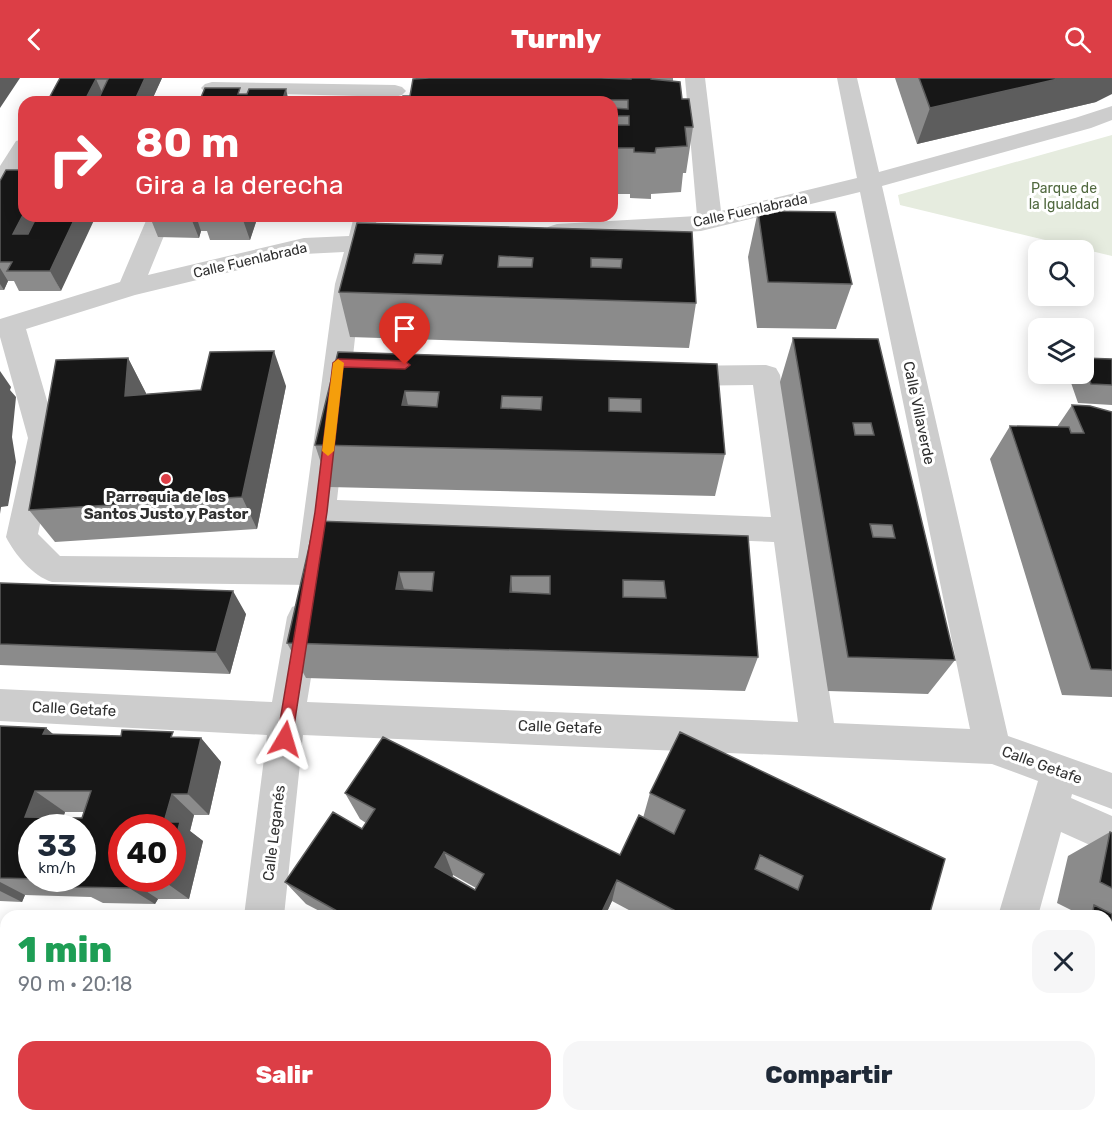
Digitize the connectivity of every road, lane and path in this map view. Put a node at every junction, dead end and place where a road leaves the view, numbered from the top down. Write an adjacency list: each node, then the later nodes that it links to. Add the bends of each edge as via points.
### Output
1 (695, 78): 9 (street)
2 (847, 78): 8 (street, Calle Villaverde)
3 (212, 89): 4 (street)
4 (395, 90)
5 (1112, 112): 8 (street, Calle Fuenlabrada)
6 (18, 159): 7 (street)
7 (11, 174)
8 (868, 182): 9 (street, Calle Fuenlabrada); 23 (street, Calle Villaverde, via 900,377)
9 (710, 221): 12 (street, Calle Fuenlabrada)
10 (158, 222): 14 (street)
11 (363, 229): 13 (street, Calle Fuenlabrada); 14 (street, Calle Fuenlabrada); 17 (street, Calle Leganés, via 348,284 349,363)
12 (537, 233)
13 (420, 241)
14 (130, 288): 15 (street, Calle Fuenlabrada)
15 (5, 326): 19 (street, via 43,438 22,537 52,569)
16 (652, 375): 18 (street, via 777,376)
17 (321, 512): 18 (street); 19 (street, Calle Leganés)
18 (787, 530): 22 (street)
19 (312, 572): 21 (street, Calle Leganés)
20 (0, 705): 21 (street, Calle Getafe)
21 (287, 718): 22 (street, Calle Getafe); 27 (street, Calle Leganés)
22 (818, 738): 23 (street, Calle Getafe)
23 (992, 747): 24 (street, Calle Getafe)
24 (1054, 789): 25 (street, Calle Getafe); 26 (street, Calle Getafe); 28 (street)
25 (1112, 791)
26 (1112, 836)
27 (265, 910)
28 (1020, 910)

